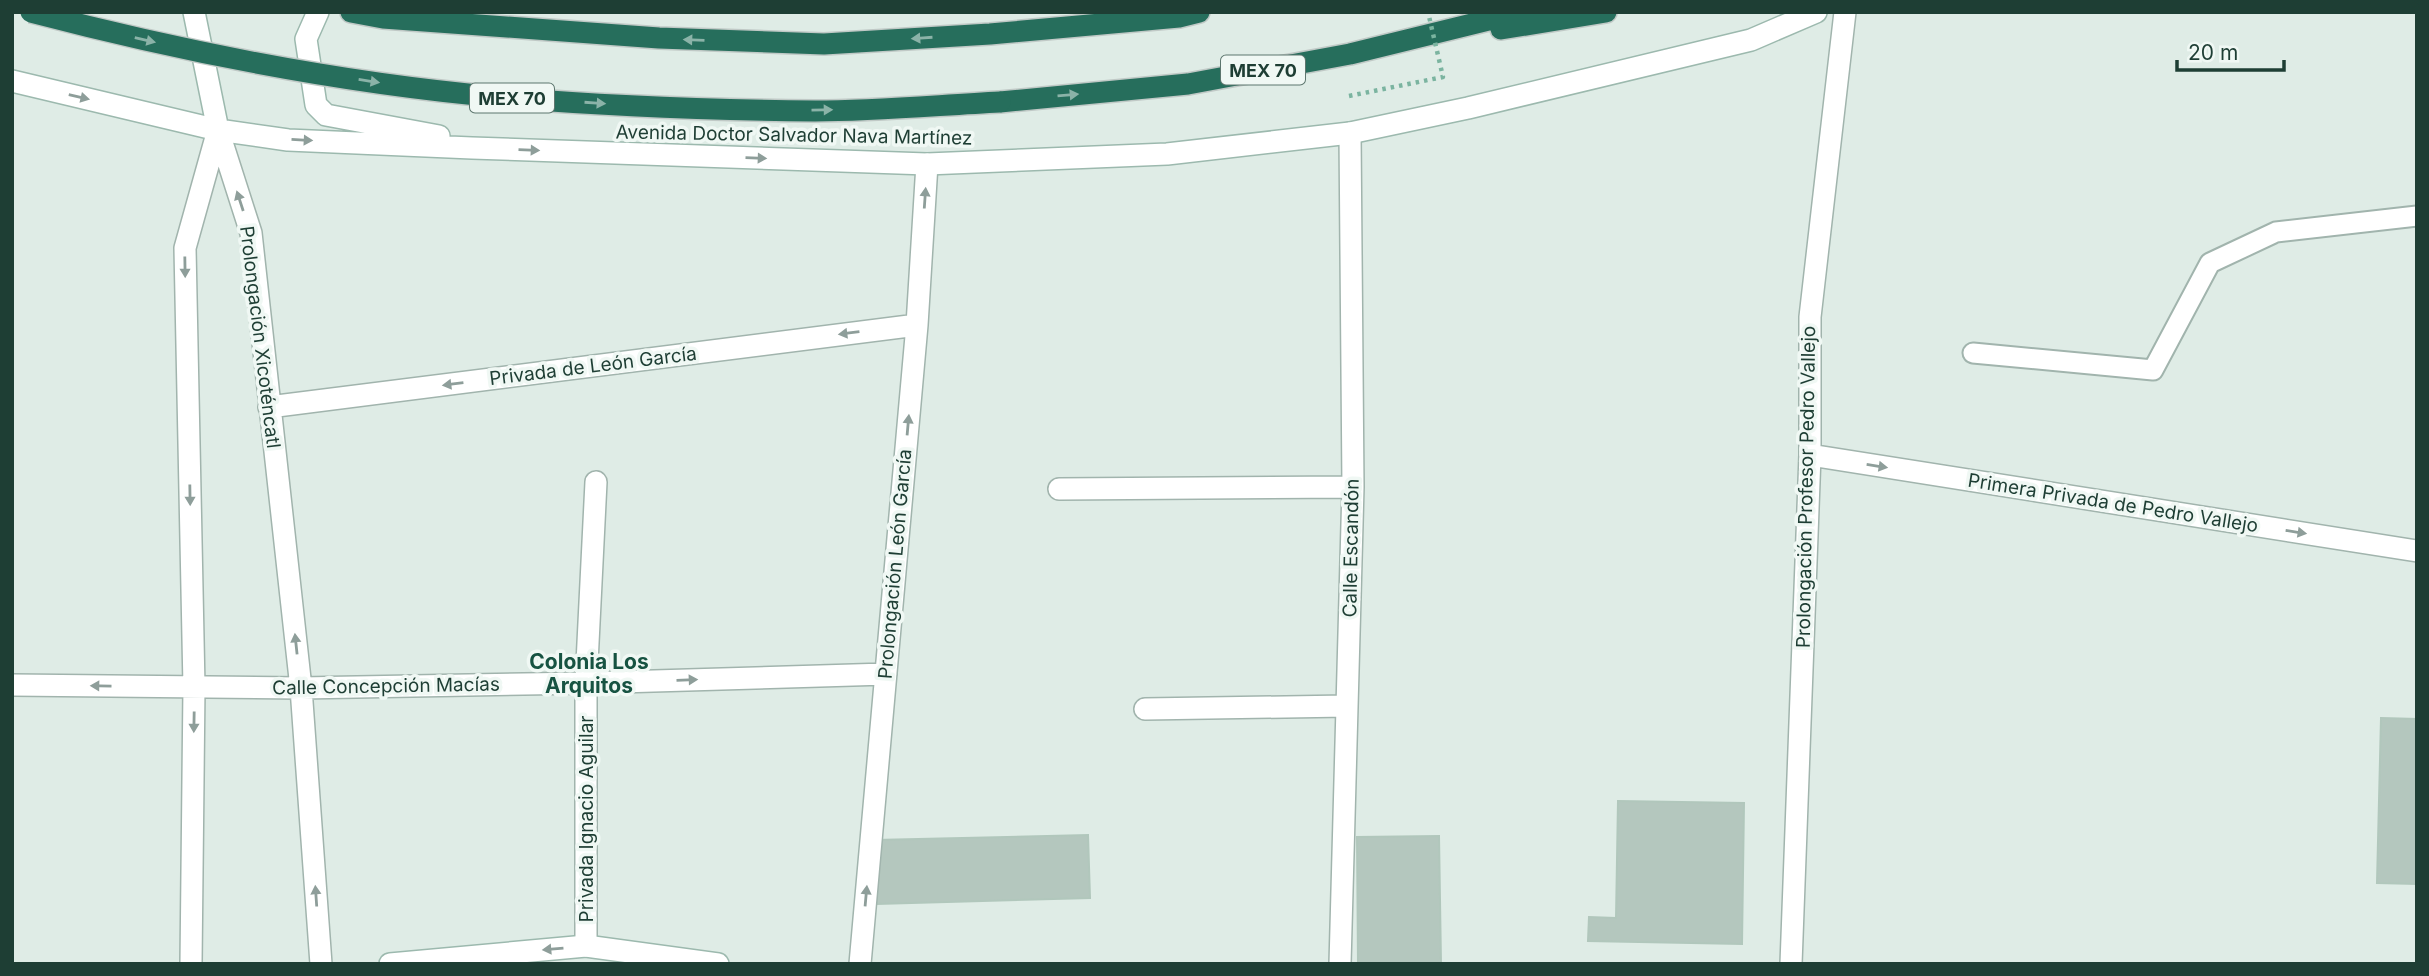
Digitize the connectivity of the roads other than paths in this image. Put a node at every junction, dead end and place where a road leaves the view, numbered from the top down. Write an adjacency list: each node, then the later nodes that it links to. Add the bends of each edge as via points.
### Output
1 (31, 12): 10 (highway, Avenida Doctor Salvador Nava Martínez / MEX 70, one-way to 10, bridge, via 224,57 373,82 499,97 639,106 818,111 1000,102 1188,84)
2 (194, 12): 12 (street, Prolongación Xicoténcatl)
3 (318, 12): 14 (street, via 306,39 316,105 326,115 438,135)
4 (351, 12): 5 (highway, one-way to 4, via 990,34 810,44 659,38)
5 (1199, 12)
6 (1521, 12): 10 (highway, Avenida Doctor Salvador Nava Martínez / MEX 70)
7 (1606, 12): 10 (highway)
8 (1816, 12): 13 (street, Avenida Doctor Salvador Nava Martínez, via 1751,40)
9 (1845, 12): 20 (street, Prolongación Profesor Pedro Vallejo, via 1810,317)
10 (1350, 54)
11 (12, 81): 12 (street, Avenida Doctor Salvador Nava Martínez, one-way to 12)
12 (218, 130): 14 (street, Avenida Doctor Salvador Nava Martínez, one-way to 14, via 288,140); 19 (street, Prolongación Xicoténcatl, one-way to 12, via 251,233); 28 (street, one-way to 28, via 185,248)
13 (1350, 133): 15 (street, Avenida Doctor Salvador Nava Martínez, via 1167,154); 22 (street, Calle Escandón)
14 (472, 148): 15 (street, Avenida Doctor Salvador Nava Martínez, one-way to 15)
15 (927, 164): 17 (street, Prolongación León García, one-way to 15)
16 (2417, 216): 18 (lane, via 2276,232 2210,263 2153,370)
17 (917, 325): 19 (street, Privada de León García, one-way to 19); 25 (street, Prolongación León García, one-way to 17)
18 (1972, 353)
19 (269, 407): 29 (street, Prolongación Xicoténcatl, one-way to 19)
20 (1810, 456): 24 (street, Primera Privada de Pedro Vallejo, one-way to 24); 39 (street, Prolongación Profesor Pedro Vallejo)
21 (596, 481): 26 (street, Privada Ignacio Aguilar)
22 (1353, 487): 23 (street); 30 (street, Calle Escandón)
23 (1059, 489)
24 (2417, 551)
25 (886, 674): 26 (street, Calle Concepción Macías, one-way to 25); 37 (street, Prolongación León García, one-way to 25)
26 (586, 683): 29 (street, Calle Concepción Macías); 32 (street, Privada Ignacio Aguilar)
27 (12, 685): 28 (street, Calle Concepción Macías, one-way to 27)
28 (194, 687): 29 (street, Calle Concepción Macías); 33 (street, one-way to 33)
29 (301, 688): 34 (street, Prolongación Xicoténcatl, one-way to 29)
30 (1348, 706): 31 (street); 38 (street, Calle Escandón)
31 (1145, 709)
32 (586, 946): 35 (street, one-way to 35); 36 (street)
33 (191, 964)
34 (321, 964)
35 (390, 964)
36 (718, 964)
37 (860, 964)
38 (1340, 964)
39 (1791, 964)

